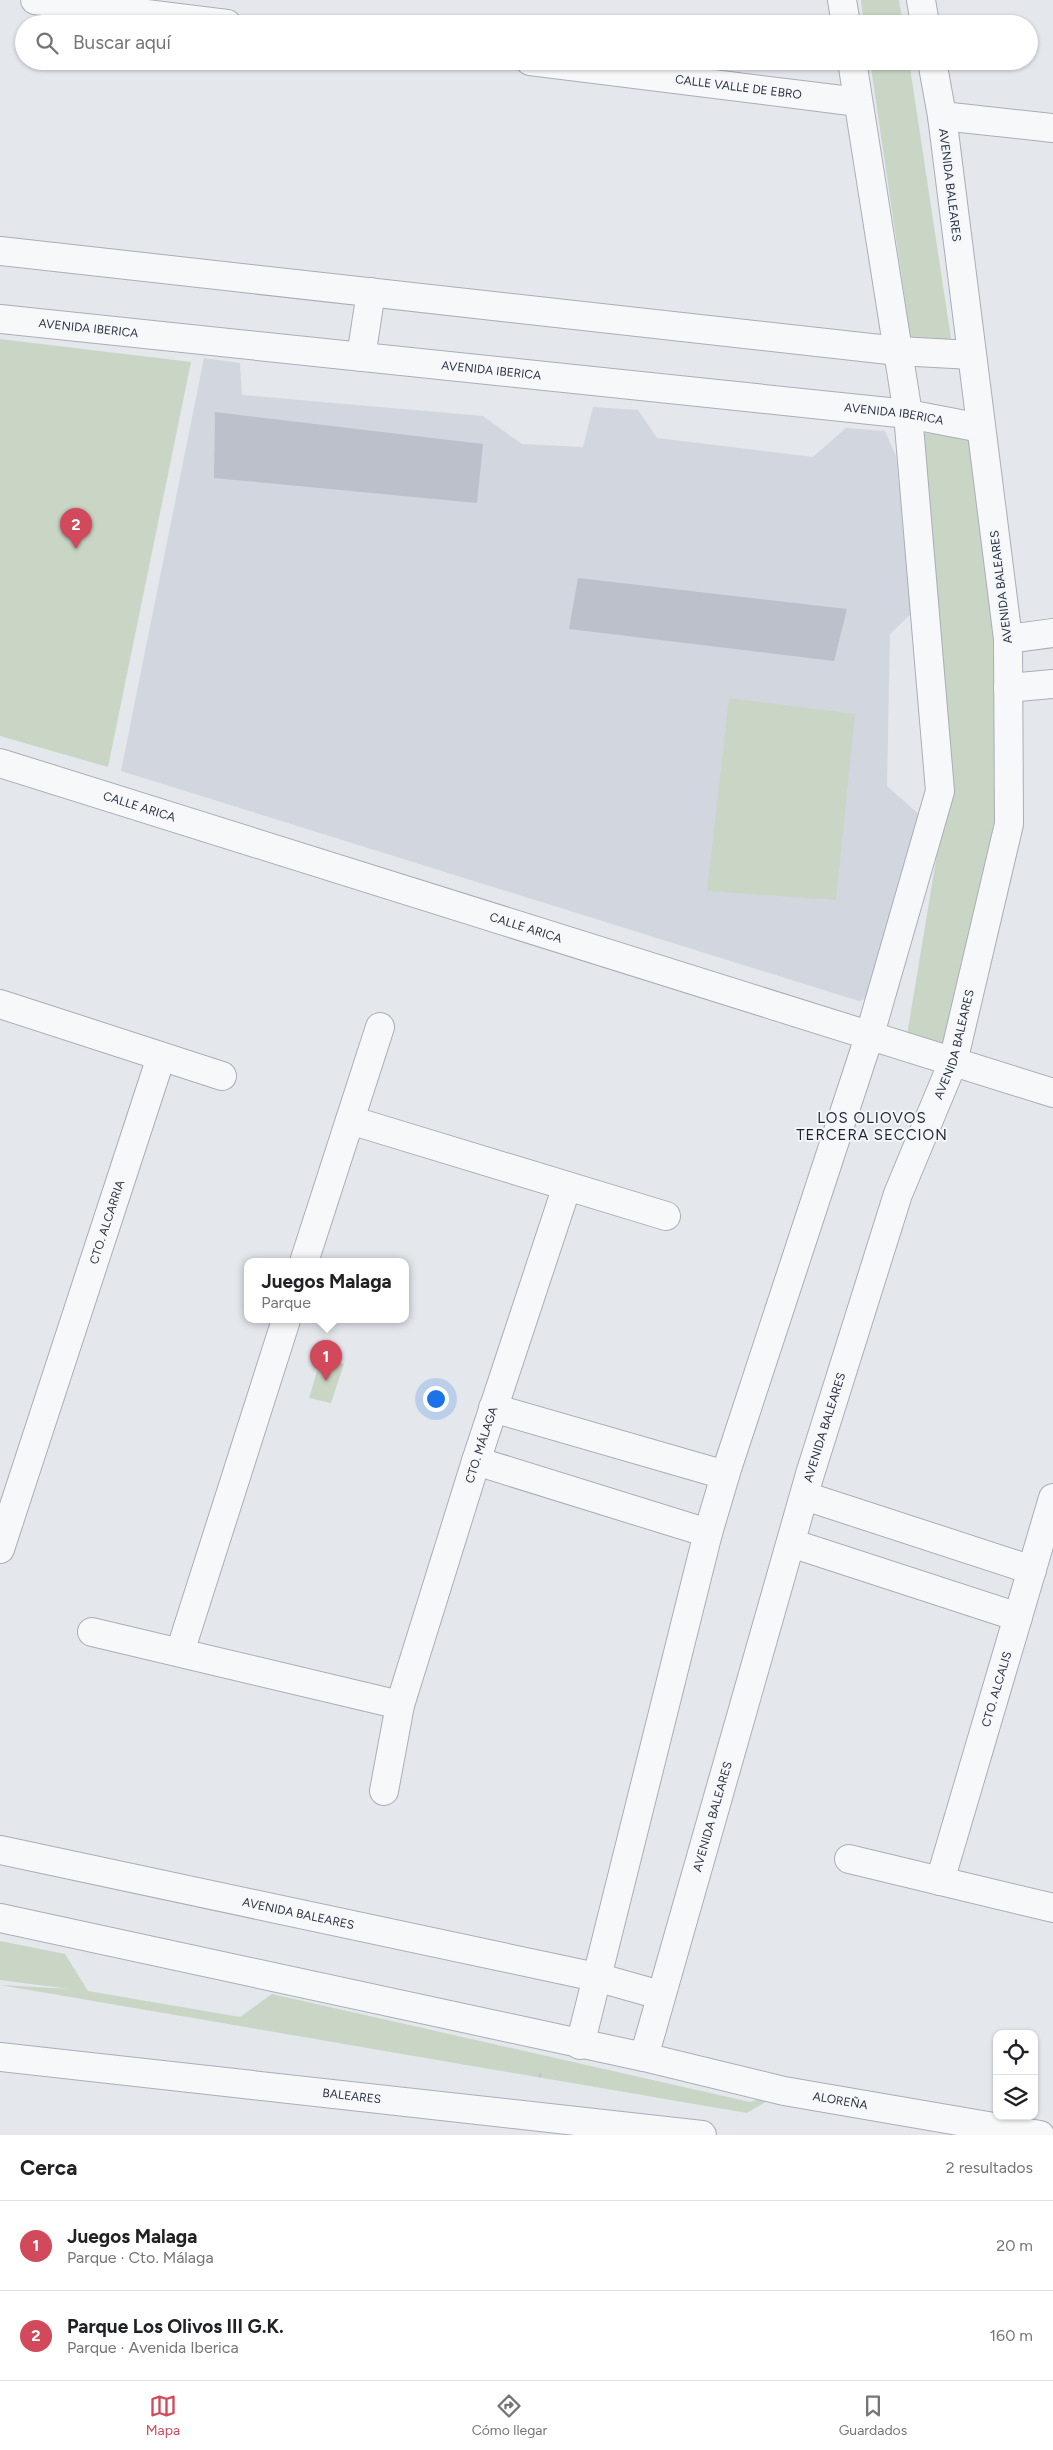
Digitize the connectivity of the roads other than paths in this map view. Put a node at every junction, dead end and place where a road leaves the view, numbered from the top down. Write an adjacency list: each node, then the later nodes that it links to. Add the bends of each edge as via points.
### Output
1 (35, 0): 4 (street)
2 (842, 0): 5 (street)
3 (921, 0): 6 (street)
4 (155, 15)
5 (844, 15)
6 (924, 15)
7 (602, 70): 10 (street, CALLE VALLE DE EBRO)
8 (853, 70): 10 (street)
9 (934, 70): 11 (street, AVENIDA BALEARES)
10 (858, 102): 16 (street)
11 (942, 116): 12 (street); 17 (street, AVENIDA BALEARES)
12 (1053, 128)
13 (0, 251): 14 (street)
14 (371, 292): 16 (street); 18 (street)
15 (0, 319): 18 (street, AVENIDA IBERICA)
16 (898, 351): 17 (street); 19 (street)
17 (972, 355): 20 (street, AVENIDA BALEARES)
18 (361, 357): 19 (street, AVENIDA IBERICA)
19 (908, 414): 20 (street, AVENIDA IBERICA); 28 (street, via 940,791)
20 (981, 428): 22 (street, AVENIDA BALEARES)
21 (1053, 633): 22 (street)
22 (1008, 639): 24 (street, AVENIDA BALEARES)
23 (1053, 684): 24 (street)
24 (1008, 688): 30 (street, AVENIDA BALEARES, via 1009,824)
25 (0, 763): 28 (street, CALLE ARICA)
26 (0, 1004): 29 (street)
27 (380, 1027): 33 (street)
28 (870, 1034): 30 (street, CALLE ARICA); 40 (street)
29 (161, 1056): 31 (street); 45 (street, CTO. ALCARRIA)
30 (953, 1062): 32 (street, CALLE ARICA); 41 (street, AVENIDA BALEARES, via 898,1194 810,1474)
31 (222, 1076)
32 (1053, 1093)
33 (350, 1120): 34 (street); 36 (street)
34 (567, 1186): 35 (street); 38 (street, CTO. MÁLAGA)
35 (666, 1216)
36 (305, 1258)
37 (285, 1323): 49 (street)
38 (494, 1408): 39 (street, CTO. MÁLAGA); 40 (street)
39 (476, 1461): 43 (street); 50 (street, CTO. MÁLAGA)
40 (725, 1475): 43 (street)
41 (806, 1496): 44 (street, AVENIDA BALEARES); 46 (street)
42 (1053, 1498): 46 (street, CTO. ALCALIS)
43 (708, 1533): 57 (street)
44 (791, 1543): 47 (street); 58 (street, AVENIDA BALEARES)
45 (0, 1549)
46 (1032, 1570): 47 (street, CTO. ALCALIS)
47 (1018, 1617): 54 (street, CTO. ALCALIS)
48 (92, 1632): 49 (street)
49 (180, 1652): 50 (street)
50 (400, 1705): 51 (street, CTO. MÁLAGA)
51 (384, 1791)
52 (0, 1850): 57 (street, AVENIDA BALEARES)
53 (849, 1859): 54 (street)
54 (940, 1881): 55 (street)
55 (1053, 1908)
56 (0, 1918): 59 (street)
57 (596, 1978): 58 (street, AVENIDA BALEARES); 59 (street)
58 (660, 1995): 61 (street, AVENIDA BALEARES)
59 (580, 2045): 61 (street)
60 (0, 2056): 62 (street, BALEARES)
61 (644, 2057): 63 (street, ALOREÑA, via 784,2091)
62 (702, 2135)
63 (1040, 2135)

